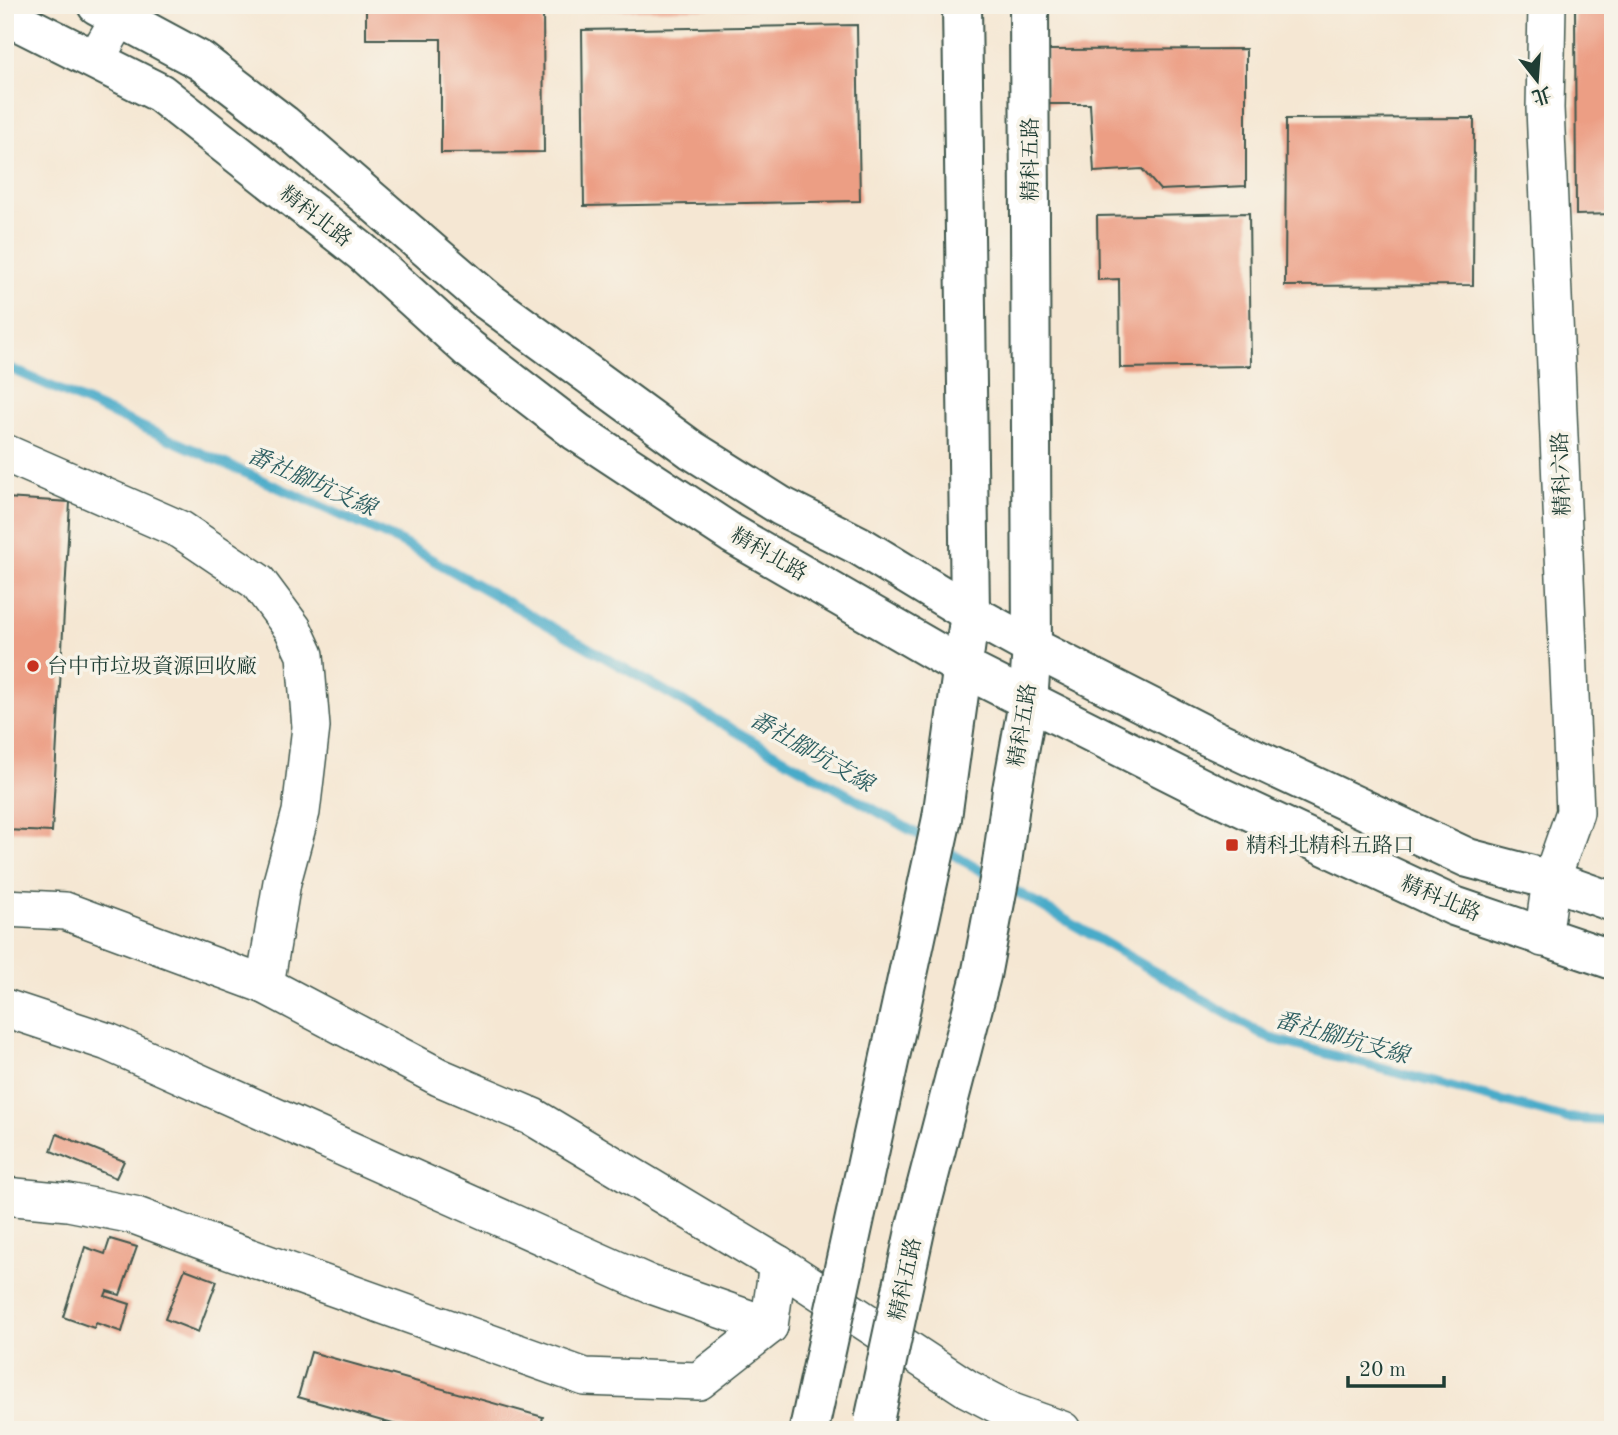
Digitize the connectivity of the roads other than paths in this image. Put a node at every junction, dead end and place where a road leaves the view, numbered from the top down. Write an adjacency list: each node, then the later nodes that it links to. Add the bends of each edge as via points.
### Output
1 (962, 5): 8 (street)
2 (1029, 5): 9 (street, 精科五路)
3 (1547, 5): 12 (street, 精科六路, via 1545,108 1575,812)
4 (115, 10): 6 (street); 8 (street, via 201,61 283,124 488,301 692,450)
5 (5, 15): 6 (street, 精科北路)
6 (95, 60): 10 (street, 精科北路, via 170,100 362,252 469,349 577,432 732,534)
7 (5, 453): 17 (street, via 181,530 258,582 293,629 304,655 311,727 300,811 282,882)
8 (970, 613): 9 (street); 10 (street)
9 (1032, 647): 11 (street, 精科五路); 12 (street, via 1209,737 1468,858)
10 (962, 667): 11 (street, 精科北路); 23 (street, bridge, via 942,818)
11 (1028, 702): 15 (street, 精科北路, via 1454,906); 22 (street, 精科五路, bridge, via 981,976 916,1226)
12 (1550, 880): 13 (street); 15 (street, 精科六路)
13 (1613, 902)
14 (5, 908): 17 (street, via 65,911)
15 (1543, 938): 16 (street, 精科北路)
16 (1613, 960)
17 (265, 985): 20 (street, via 439,1077 533,1117)
18 (5, 1008): 21 (street, via 108,1042 649,1284)
19 (5, 1196): 21 (street, via 135,1214 584,1377 699,1381)
20 (778, 1264): 21 (street); 24 (street, via 968,1389)
21 (769, 1326)
22 (873, 1425)
23 (809, 1429)
24 (1062, 1430)

